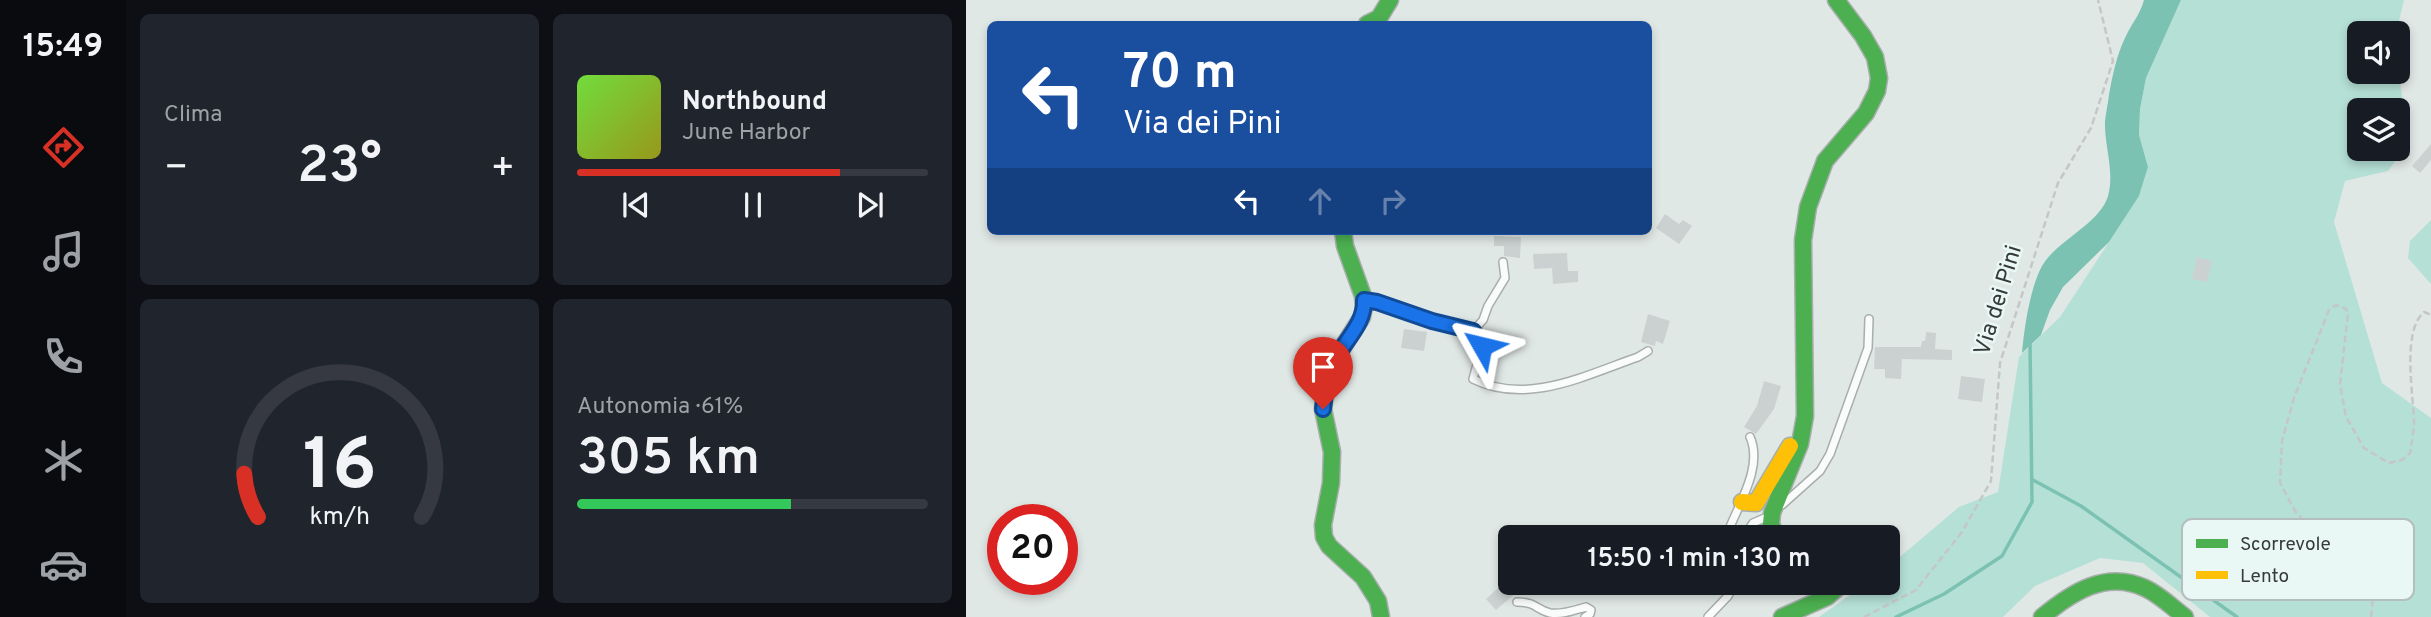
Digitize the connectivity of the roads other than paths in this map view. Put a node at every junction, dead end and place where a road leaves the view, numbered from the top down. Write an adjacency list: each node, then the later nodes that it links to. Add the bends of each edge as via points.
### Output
1 (1390, 0): 3 (main road)
2 (1836, 0): 10 (main road, via 1866,41 1880,76 1872,107 1826,160 1807,211)
3 (1373, 21)
4 (1344, 235): 6 (main road)
5 (1503, 262): 8 (lane, via 1505,278)
6 (1364, 300): 8 (lane); 20 (main road, via 1362,317 1336,356 1326,385 1323,409 1332,452 1323,525 1329,546 1363,577 1378,601)
7 (1869, 319): 13 (lane, via 1868,348 1830,454 1820,471)
8 (1473, 331): 9 (lane, via 1482,346 1473,379 1489,387 1556,387)
9 (1648, 351)
10 (1805, 383): 12 (main road, via 1790,447 1756,503); 13 (main road, via 1800,444)
11 (1750, 437): 12 (lane, via 1755,450)
12 (1742, 502): 14 (lane)
13 (1772, 513): 15 (lane); 16 (main road)
14 (1731, 525)
15 (1752, 525)
16 (1771, 525)
17 (1729, 595): 22 (lane)
18 (1829, 595): 23 (main road)
19 (1517, 602): 21 (lane, via 1530,602 1549,613 1586,607 1591,610)
20 (1381, 617)
21 (1585, 617)
22 (1708, 617)
23 (1782, 617)
24 (2042, 617): 25 (main road, via 2065,597 2108,580 2147,588)
25 (2185, 617)

